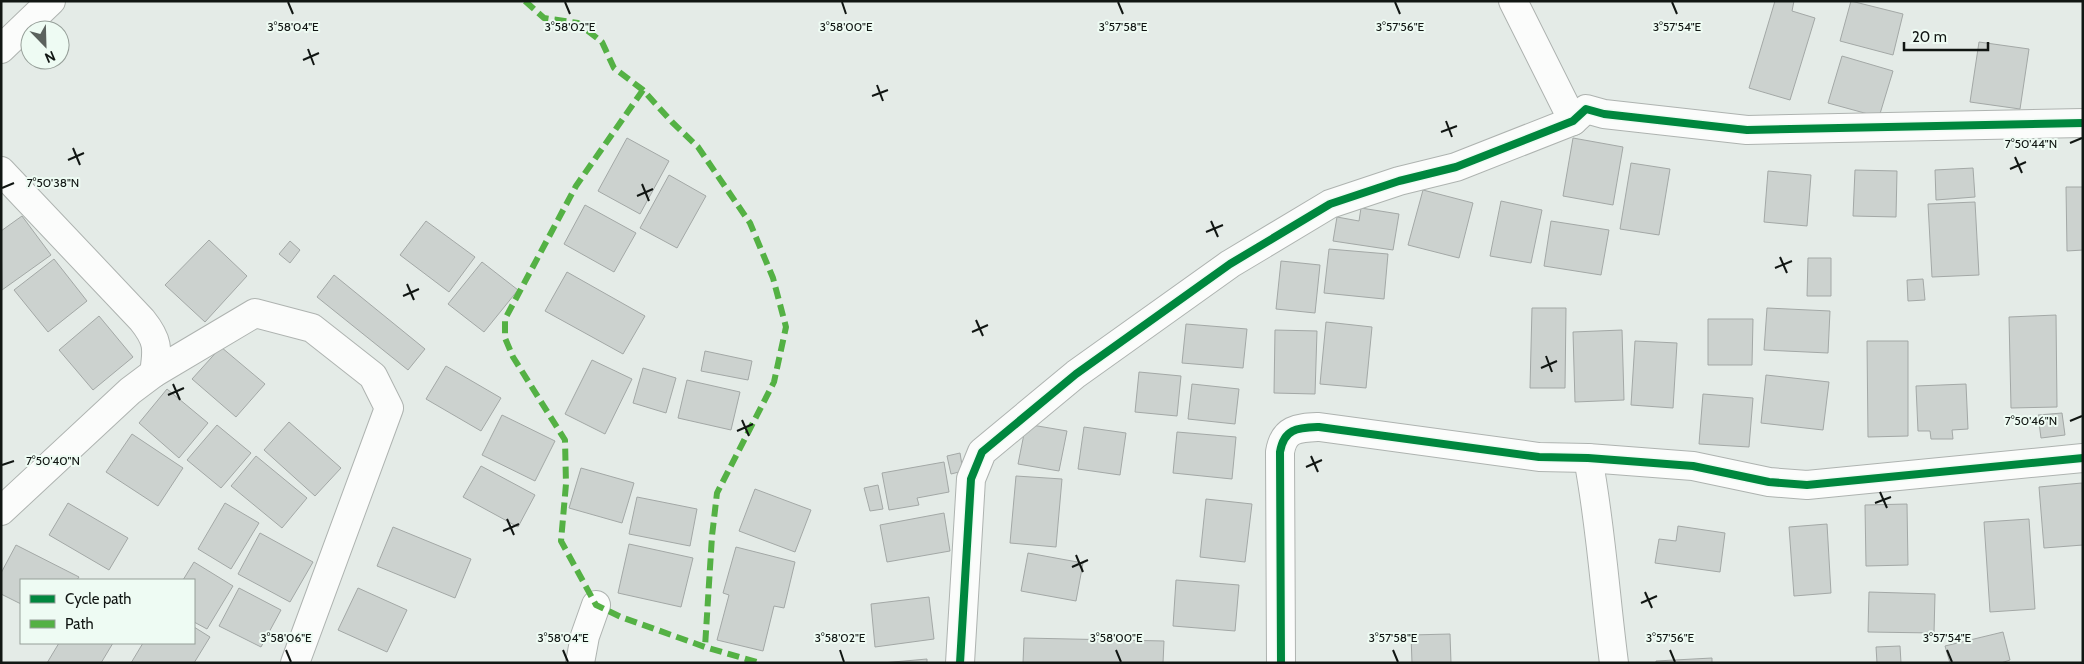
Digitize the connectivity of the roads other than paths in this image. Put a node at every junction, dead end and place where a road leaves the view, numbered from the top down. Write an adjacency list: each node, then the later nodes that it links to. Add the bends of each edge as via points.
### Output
1 (51, 1): 3 (street)
2 (1513, 1): 4 (street)
3 (1, 48)
4 (1573, 121): 5 (street, via 1586,109 1604,114 1747,130); 14 (street, via 1456,167 1399,181 1330,204 1230,264 1076,374 982,452 971,479)
5 (2083, 123)
6 (1, 171): 7 (street, via 153,334 158,350)
7 (154, 372): 10 (street); 12 (street, via 255,314 312,328 373,376 389,408)
8 (1588, 458): 9 (street, via 1693,466 1769,482 1807,485); 15 (street, via 1539,457 1319,427 1290,432 1284,437 1280,452); 16 (street, via 1596,497)
9 (2083, 458)
10 (1, 511)
11 (596, 605): 13 (street)
12 (295, 663)
13 (580, 663)
14 (960, 663)
15 (1281, 663)
16 (1614, 663)

